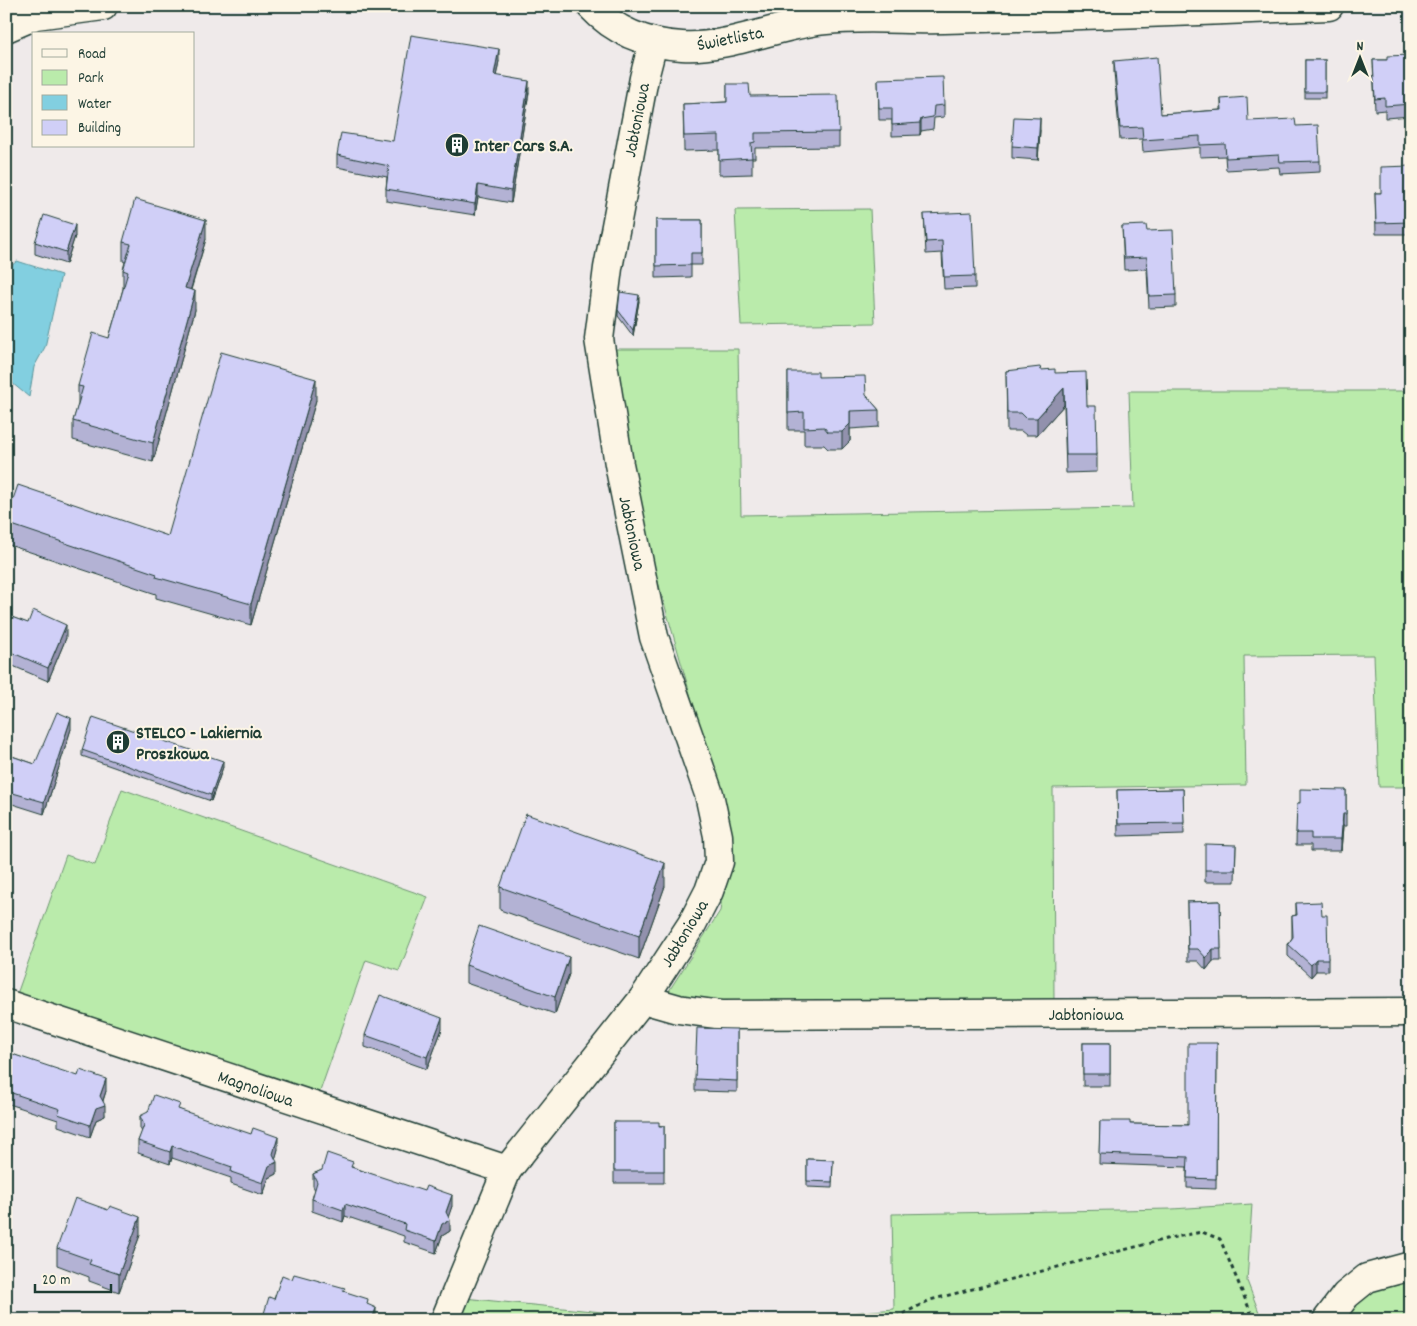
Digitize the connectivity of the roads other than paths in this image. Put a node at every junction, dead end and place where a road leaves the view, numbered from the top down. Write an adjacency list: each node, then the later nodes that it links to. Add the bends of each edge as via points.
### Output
1 (103, 6): 4 (street, via 36,15)
2 (591, 6): 5 (street, Świetlista, via 603,20)
3 (1329, 6): 5 (street, Świetlista, via 942,20 827,20 712,44)
4 (6, 28)
5 (653, 43): 6 (street, Jabłoniowa, via 610,258 599,339 619,464 654,636 708,794 718,836 719,862 692,924)
6 (644, 999): 8 (street, Jabłoniowa, via 678,1009 722,1014); 9 (street, Jabłoniowa)
7 (6, 1004): 9 (street, Magnoliowa)
8 (1411, 1012)
9 (507, 1170): 11 (street, Jabłoniowa)
10 (1411, 1266): 12 (street, via 1367,1278 1346,1295)
11 (445, 1320)
12 (1327, 1320)

